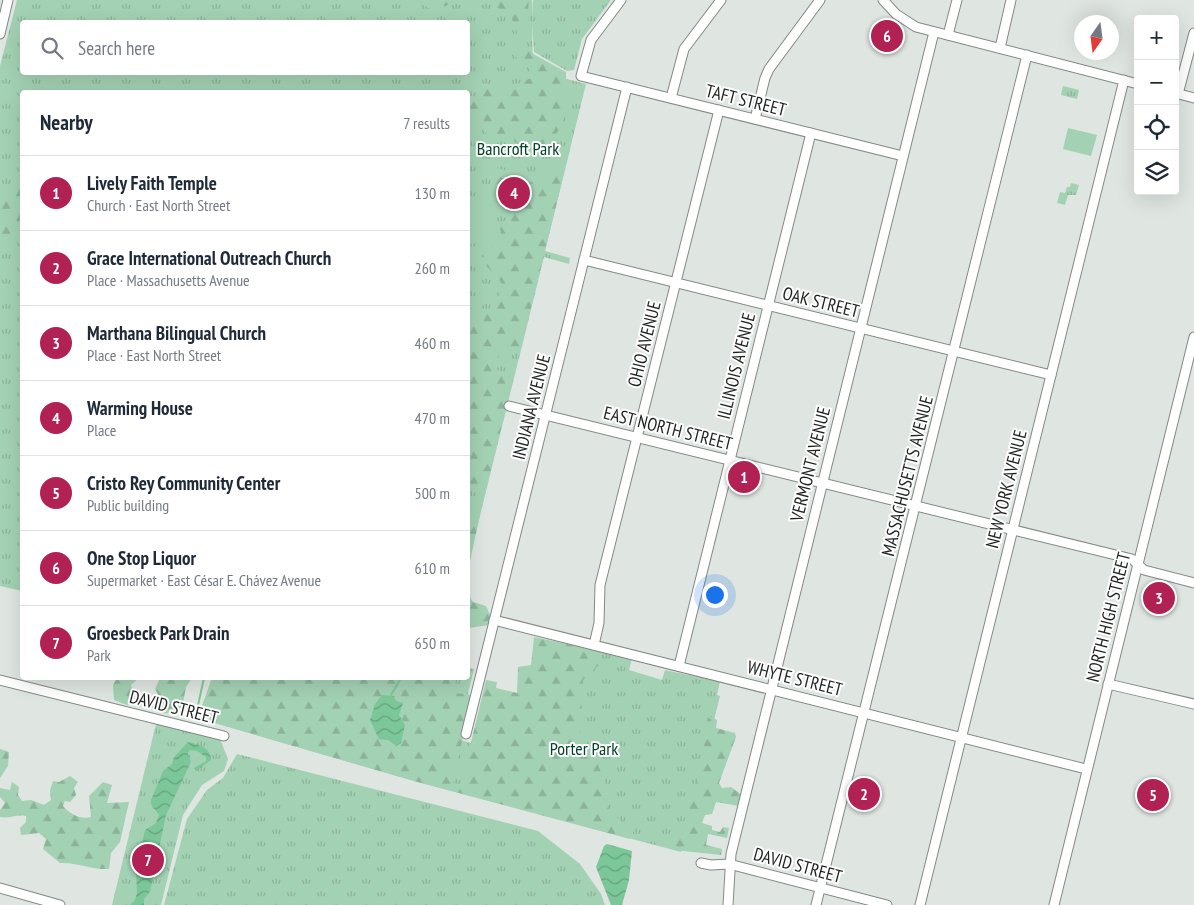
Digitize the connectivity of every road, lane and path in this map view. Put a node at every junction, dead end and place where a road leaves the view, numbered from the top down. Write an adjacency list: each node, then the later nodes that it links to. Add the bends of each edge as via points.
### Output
1 (8, 0): 10 (street)
2 (621, 0): 17 (street, TAFT STREET, via 591,40 581,76)
3 (721, 0): 19 (street, via 684,49)
4 (820, 0): 22 (street, via 769,69)
5 (883, 0): 8 (street, via 909,23)
6 (957, 0): 11 (street)
7 (1012, 0): 12 (street)
8 (934, 32): 11 (street); 24 (street, VERMONT AVENUE)
9 (1194, 33): 16 (street)
10 (0, 34)
11 (948, 36): 12 (street)
12 (1000, 48): 13 (street)
13 (1027, 55): 14 (street); 31 (street, MASSACHUSETTS AVENUE)
14 (1124, 80): 15 (street); 32 (street, NEW YORK AVENUE)
15 (1134, 83)
16 (1179, 86)
17 (627, 88): 19 (street, TAFT STREET); 25 (street, INDIANA AVENUE)
18 (1179, 94): 20 (street)
19 (671, 98): 21 (street, TAFT STREET)
20 (1194, 98)
21 (719, 110): 22 (street, TAFT STREET); 26 (street, OHIO AVENUE)
22 (755, 119): 23 (street, TAFT STREET)
23 (811, 133): 24 (street, TAFT STREET); 27 (street, ILLINOIS AVENUE)
24 (903, 156): 28 (street, VERMONT AVENUE)
25 (584, 260): 26 (street, OAK STREET); 34 (street, INDIANA AVENUE)
26 (676, 283): 27 (street, OAK STREET); 35 (street, OHIO AVENUE)
27 (768, 305): 28 (street, OAK STREET); 36 (street, ILLINOIS AVENUE)
28 (861, 328): 31 (street, OAK STREET); 37 (street, VERMONT AVENUE)
29 (1194, 337): 30 (street, NORTH HIGH STREET)
30 (1193, 348): 40 (street, NORTH HIGH STREET)
31 (954, 351): 32 (street, OAK STREET); 38 (street, MASSACHUSETTS AVENUE)
32 (1051, 375): 39 (street, NEW YORK AVENUE)
33 (509, 406): 34 (street, EAST NORTH STREET)
34 (545, 415): 35 (street, EAST NORTH STREET); 42 (street, INDIANA AVENUE)
35 (638, 437): 36 (street, EAST NORTH STREET); 43 (street, OHIO AVENUE, via 600,585 599,623)
36 (730, 460): 37 (street, EAST NORTH STREET); 44 (street, ILLINOIS AVENUE)
37 (822, 483): 38 (street, EAST NORTH STREET); 47 (street, VERMONT AVENUE)
38 (916, 506): 39 (street, EAST NORTH STREET); 49 (street, MASSACHUSETTS AVENUE)
39 (1013, 530): 40 (street, EAST NORTH STREET, via 1132,560); 52 (street, NEW YORK AVENUE)
40 (1137, 565): 41 (street, EAST NORTH STREET, via 1144,570); 46 (street, NORTH HIGH STREET)
41 (1194, 583)
42 (494, 620): 43 (street, WHYTE STREET); 50 (street, INDIANA AVENUE)
43 (594, 645): 44 (street, WHYTE STREET)
44 (679, 666): 47 (street, WHYTE STREET)
45 (0, 680): 51 (street, DAVID STREET)
46 (1108, 684): 48 (street); 53 (street, NORTH HIGH STREET)
47 (772, 689): 49 (street, WHYTE STREET); 55 (street, VERMONT AVENUE)
48 (1194, 704)
49 (865, 712): 52 (street, WHYTE STREET); 57 (street, MASSACHUSETTS AVENUE)
50 (466, 734)
51 (224, 736)
52 (962, 737): 53 (street, WHYTE STREET); 62 (street, NEW YORK AVENUE)
53 (1086, 769): 63 (street, NORTH HIGH STREET)
54 (701, 863): 55 (street, DAVID STREET)
55 (729, 864): 57 (street, DAVID STREET); 59 (street, VERMONT AVENUE)
56 (0, 888): 58 (street)
57 (821, 888): 60 (street, MASSACHUSETTS AVENUE); 61 (street, DAVID STREET)
58 (60, 905)
59 (728, 905)
60 (816, 905)
61 (887, 905)
62 (920, 905)
63 (1054, 905)

